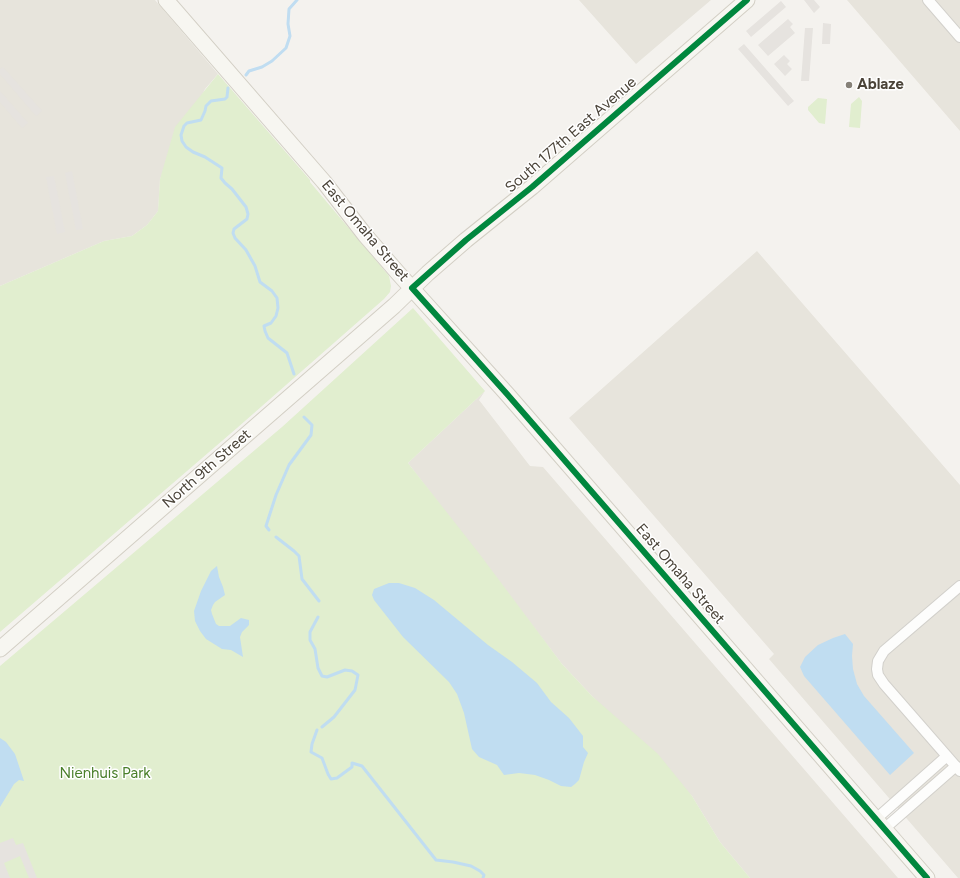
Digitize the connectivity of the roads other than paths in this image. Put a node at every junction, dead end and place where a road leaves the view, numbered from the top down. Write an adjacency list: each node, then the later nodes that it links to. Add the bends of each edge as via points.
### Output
1 (166, 0): 5 (street, East Omaha Street)
2 (747, 0): 5 (street, South 177th East Avenue)
3 (928, 0): 4 (street)
4 (960, 38)
5 (412, 288): 7 (street, North 9th Street); 10 (street, East Omaha Street, via 517,404)
6 (960, 587): 8 (street, via 884,652 878,661 877,669 884,684)
7 (0, 649)
8 (947, 756): 9 (street); 10 (street)
9 (958, 768): 10 (street)
10 (880, 824): 11 (street, East Omaha Street)
11 (927, 878)

